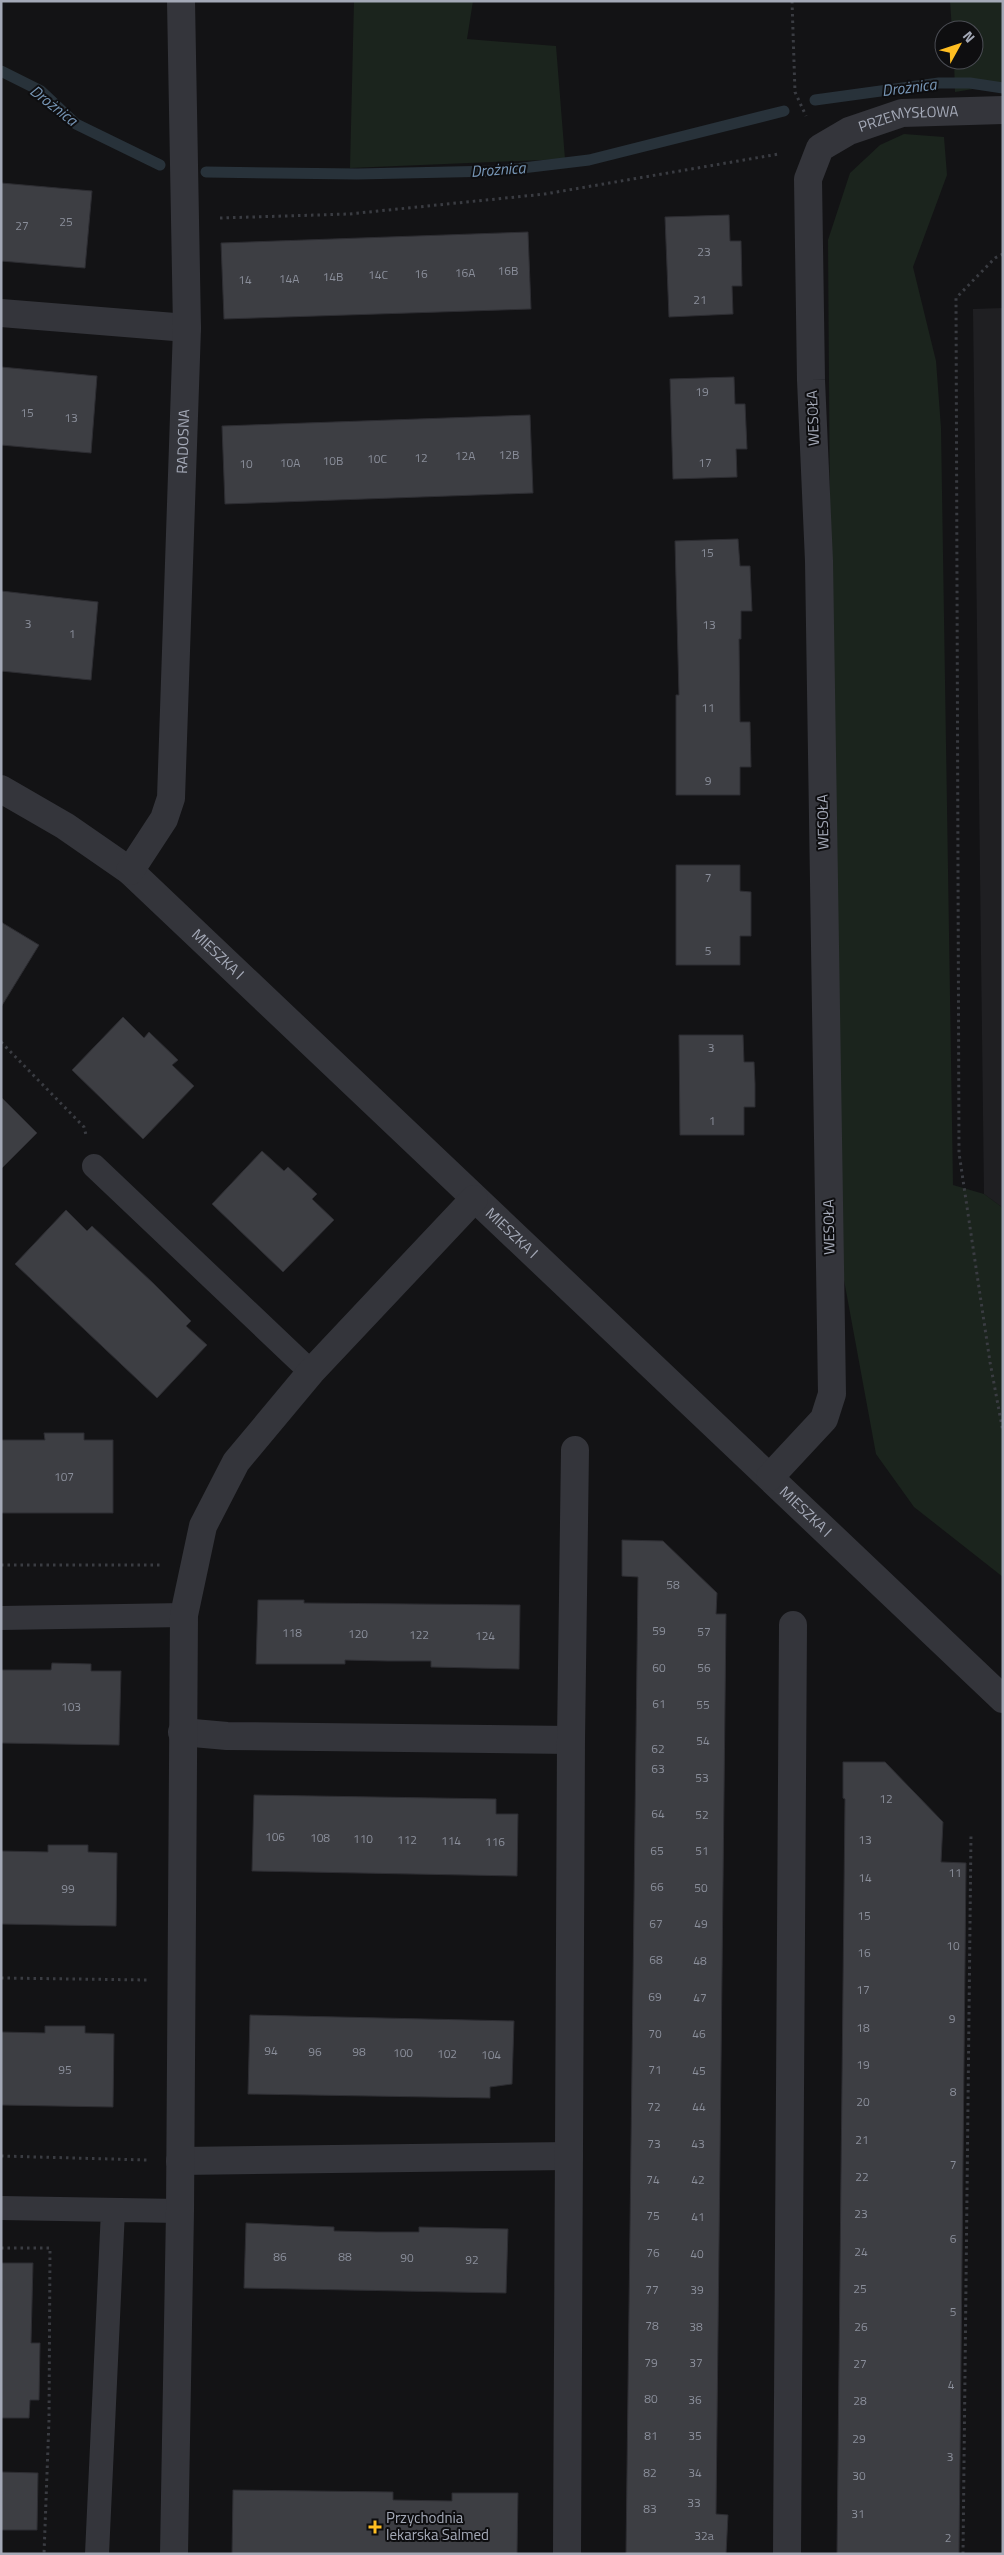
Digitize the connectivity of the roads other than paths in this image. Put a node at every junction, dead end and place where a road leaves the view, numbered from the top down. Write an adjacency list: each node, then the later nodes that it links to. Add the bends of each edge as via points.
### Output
1 (180, 1): 5 (street, RADOSNA)
2 (1003, 110): 3 (street, PRZEMYSŁOWA, via 902,113 849,131)
3 (820, 148): 12 (street, WESOŁA, via 808,179 811,380 819,561 832,1394 824,1419)
4 (1, 313): 5 (street)
5 (187, 328): 7 (street, RADOSNA, via 171,798 164,819)
6 (1, 789): 7 (street, MIESZKA I, via 65,826)
7 (130, 870): 9 (street, MIESZKA I)
8 (94, 1166): 10 (lane)
9 (474, 1199): 10 (street); 12 (street, MIESZKA I)
10 (311, 1372): 13 (street, via 232,1470 203,1526)
11 (575, 1450): 18 (street)
12 (770, 1477): 16 (street, MIESZKA I)
13 (184, 1615): 14 (lane); 17 (street)
14 (1, 1618)
15 (793, 1626): 27 (street)
16 (1003, 1699)
17 (182, 1732): 18 (street, via 227,1736); 20 (street)
18 (571, 1740): 19 (street)
19 (569, 2156): 20 (street); 26 (street)
20 (167, 2160): 23 (street)
21 (1, 2208): 22 (lane)
22 (113, 2210): 23 (lane); 24 (lane)
23 (180, 2211): 25 (street)
24 (97, 2554)
25 (174, 2554)
26 (567, 2554)
27 (787, 2554)

